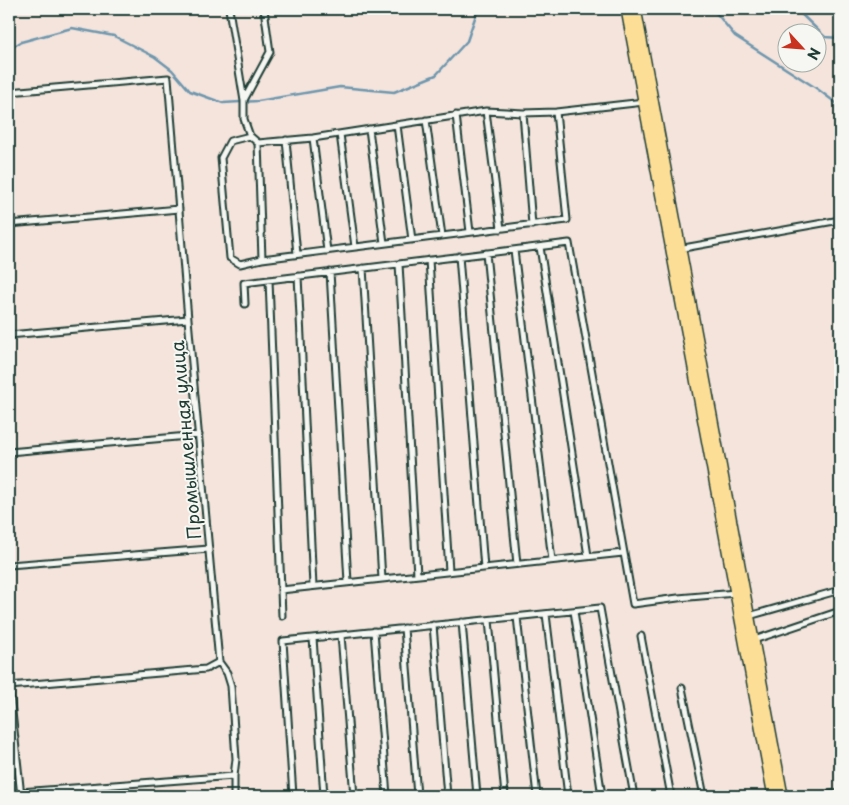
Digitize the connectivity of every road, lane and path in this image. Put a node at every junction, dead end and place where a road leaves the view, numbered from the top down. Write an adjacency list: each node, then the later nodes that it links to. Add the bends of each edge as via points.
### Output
1 (229, 9): 5 (lane)
2 (264, 9): 5 (lane, via 270,52)
3 (631, 9): 6 (highway)
4 (9, 92): 19 (lane, Промышленная улица, via 168,78)
5 (244, 101): 15 (lane, via 244,119)
6 (648, 101): 8 (lane); 30 (highway)
7 (486, 111): 9 (lane); 10 (lane); 23 (lane)
8 (556, 112): 9 (lane); 22 (lane, via 567,220)
9 (523, 113): 22 (lane)
10 (456, 115): 11 (lane); 24 (lane)
11 (426, 120): 12 (lane); 25 (lane)
12 (397, 125): 13 (lane); 26 (lane)
13 (369, 129): 14 (lane); 27 (lane)
14 (340, 134): 16 (lane); 29 (lane)
15 (250, 136): 18 (lane); 36 (lane, via 230,141 221,158 230,258 240,264)
16 (313, 138): 17 (lane); 32 (lane)
17 (286, 140): 18 (lane); 34 (lane)
18 (258, 143): 36 (lane)
19 (179, 209): 21 (lane); 44 (lane, Промышленная улица)
20 (840, 220): 30 (lane)
21 (9, 224)
22 (532, 224): 23 (lane)
23 (501, 228): 24 (lane)
24 (470, 232): 25 (lane)
25 (442, 236): 26 (lane)
26 (412, 240): 27 (lane)
27 (384, 243): 29 (lane)
28 (540, 246): 31 (lane); 49 (lane, via 569,243); 50 (lane)
29 (355, 247): 32 (lane)
30 (676, 249): 62 (highway)
31 (514, 250): 33 (lane); 51 (lane)
32 (327, 251): 34 (lane)
33 (486, 253): 35 (lane); 52 (lane)
34 (297, 254): 36 (lane)
35 (459, 256): 37 (lane); 54 (lane)
36 (262, 259)
37 (430, 260): 38 (lane); 55 (lane)
38 (399, 264): 39 (lane); 56 (lane)
39 (363, 268): 40 (lane); 57 (lane)
40 (330, 272): 41 (lane); 58 (lane)
41 (298, 276): 42 (lane); 59 (lane)
42 (269, 280): 43 (lane, via 244,283); 60 (lane)
43 (245, 304)
44 (188, 319): 45 (lane); 46 (lane, Промышленная улица)
45 (9, 335)
46 (200, 435): 47 (lane); 48 (lane, Промышленная улица)
47 (9, 452)
48 (209, 549): 53 (lane); 78 (lane, Промышленная улица)
49 (623, 553): 50 (lane); 62 (lane, via 633,604)
50 (588, 556): 51 (lane)
51 (552, 560): 52 (lane)
52 (517, 564): 54 (lane)
53 (9, 565)
54 (484, 568): 55 (lane)
55 (449, 571): 56 (lane)
56 (417, 575): 57 (lane)
57 (382, 579): 58 (lane)
58 (348, 582): 59 (lane)
59 (313, 586): 60 (lane)
60 (281, 590): 66 (lane)
61 (840, 590): 68 (lane)
62 (739, 593): 68 (highway)
63 (574, 611): 65 (lane); 95 (lane); 96 (lane, via 600,608)
64 (840, 611): 77 (lane)
65 (546, 614): 67 (lane); 94 (lane)
66 (282, 616)
67 (517, 617): 69 (lane); 93 (lane)
68 (744, 617): 77 (highway)
69 (489, 620): 70 (lane); 92 (lane)
70 (462, 622): 71 (lane); 91 (lane)
71 (433, 625): 72 (lane); 90 (lane)
72 (404, 628): 73 (lane); 89 (lane)
73 (374, 631): 74 (lane); 88 (lane)
74 (341, 635): 76 (lane); 87 (lane)
75 (641, 636): 97 (lane)
76 (313, 638): 85 (lane, via 283,641); 86 (lane)
77 (748, 641): 99 (highway)
78 (219, 662): 79 (lane, via 206,669); 81 (lane, Промышленная улица, via 231,686 236,758)
79 (9, 685): 83 (lane)
80 (682, 688): 98 (lane)
81 (234, 776): 83 (lane); 84 (lane, Промышленная улица)
82 (840, 793): 100 (lane)
83 (21, 794)
84 (234, 796)
85 (293, 796)
86 (324, 796)
87 (354, 796)
88 (387, 796)
89 (417, 796)
90 (447, 796)
91 (476, 796)
92 (505, 796)
93 (537, 796)
94 (568, 796)
95 (602, 796)
96 (634, 796)
97 (671, 796)
98 (704, 796)
99 (778, 796)
100 (818, 796)

